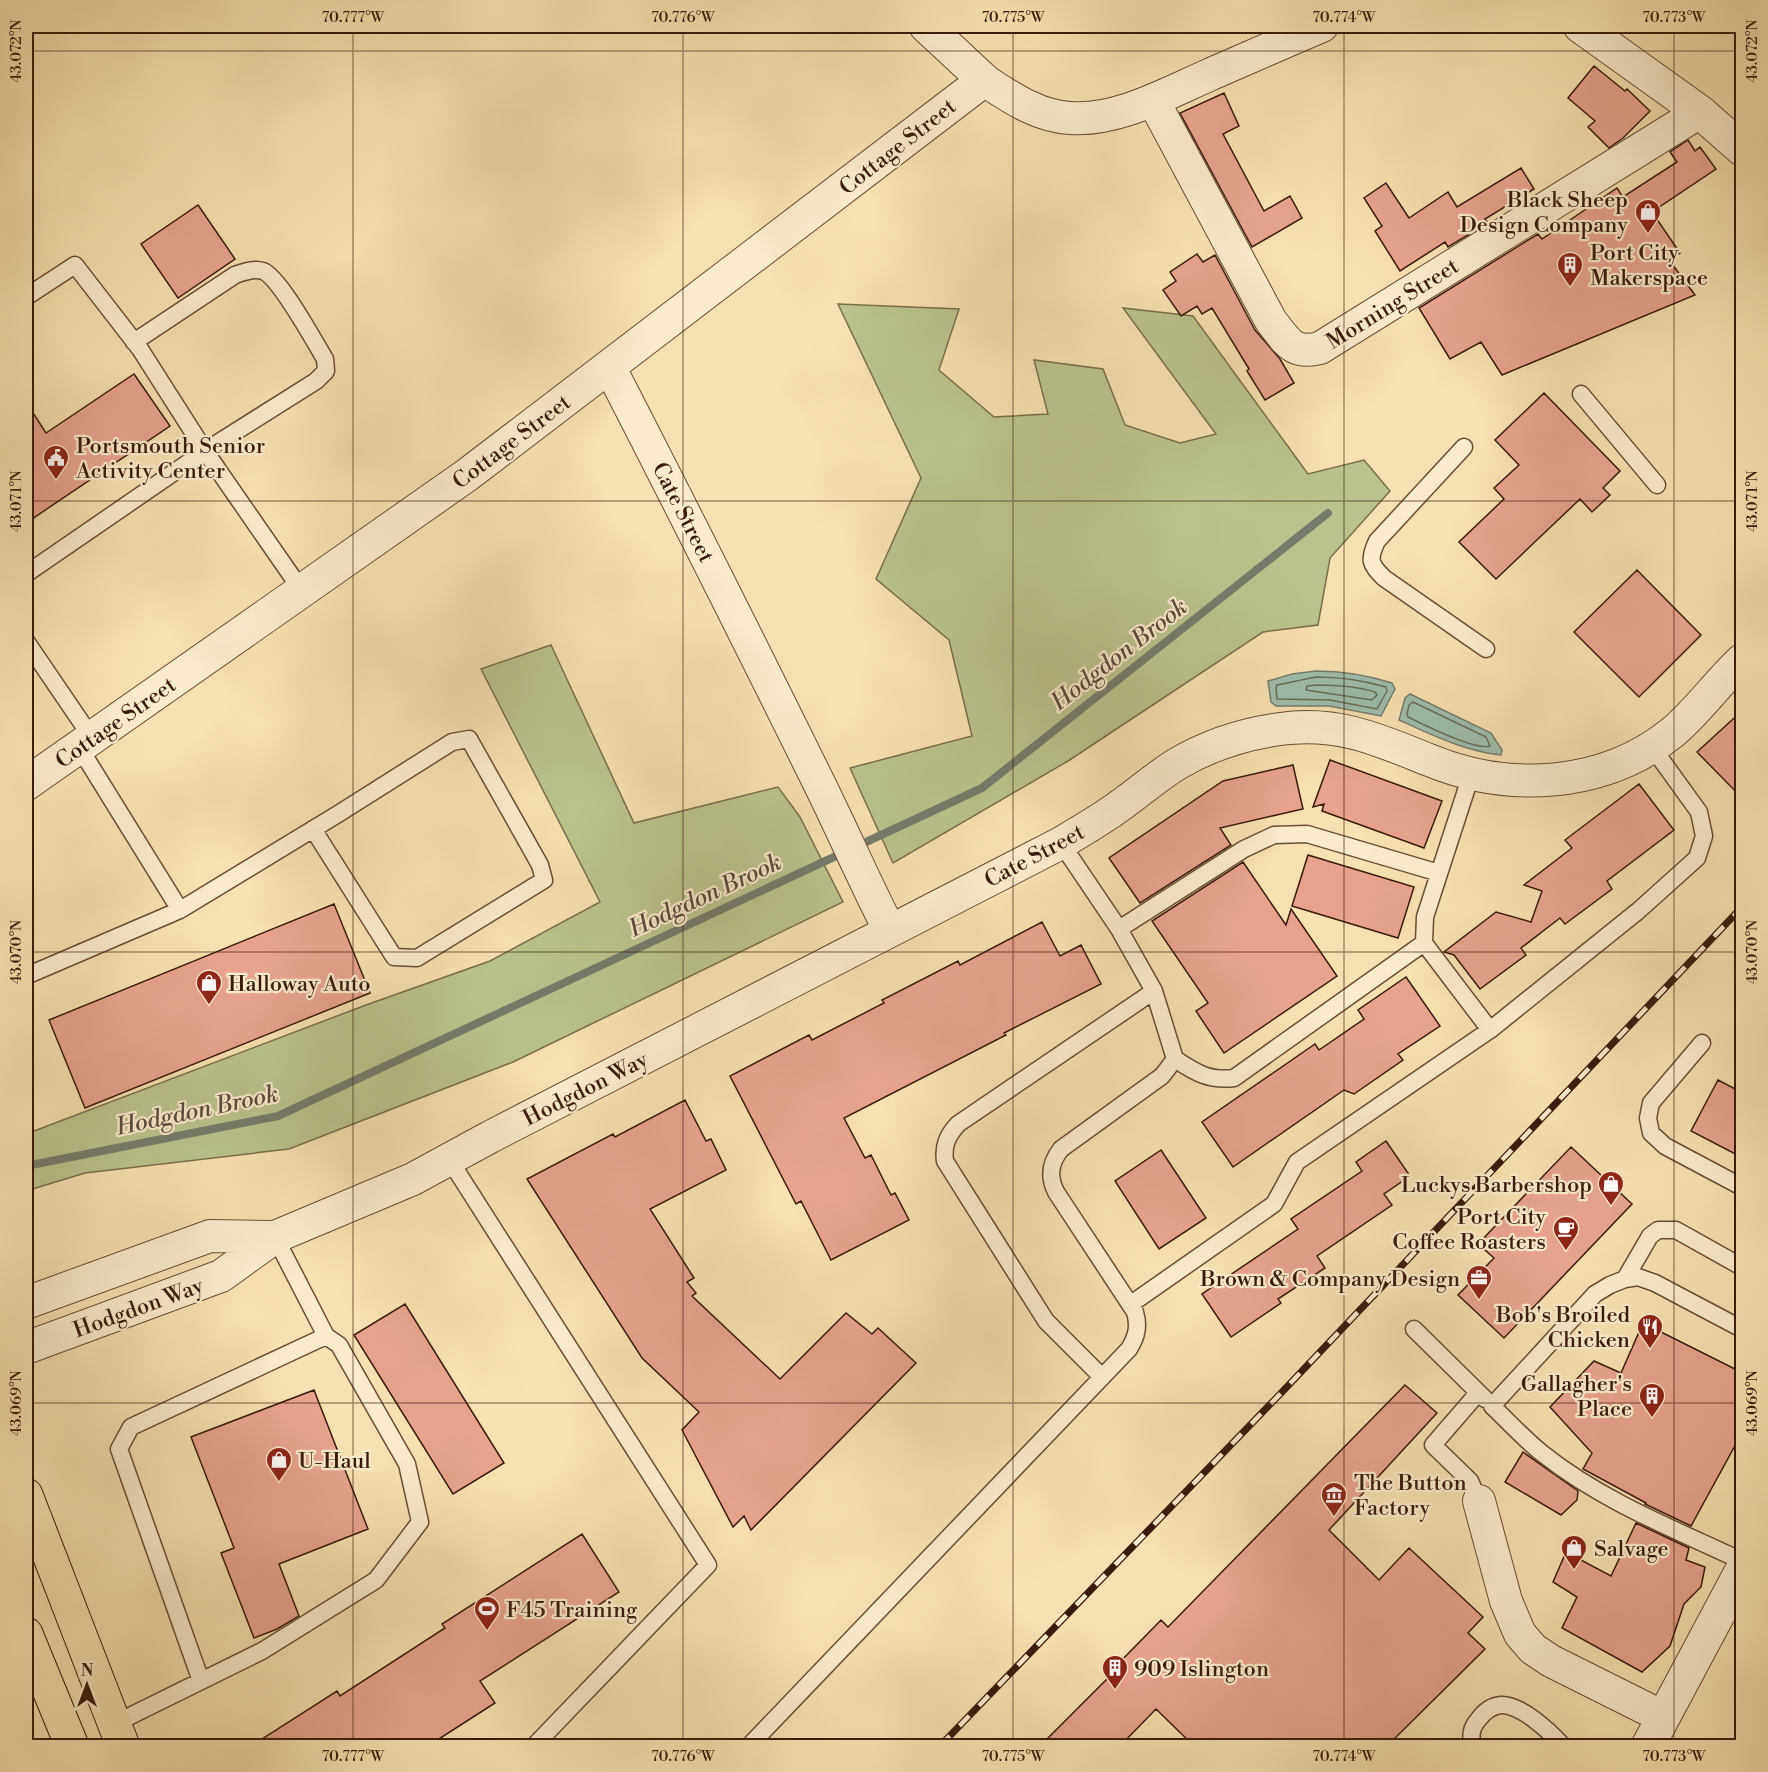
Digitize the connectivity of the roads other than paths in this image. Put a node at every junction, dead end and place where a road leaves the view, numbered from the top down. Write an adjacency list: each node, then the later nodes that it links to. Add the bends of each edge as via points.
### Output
1 (926, 26): 4 (street)
2 (1322, 26): 5 (street)
3 (1580, 26): 6 (street)
4 (984, 80): 5 (street, via 1015,101 1071,118 1101,116); 10 (street, Cottage Street)
5 (1153, 100): 6 (street, Morning Street, via 1271,321 1295,349 1307,351 1320,348)
6 (1700, 112): 7 (street)
7 (1743, 149)
8 (26, 297): 9 (lane, via 75,265)
9 (134, 342): 13 (lane); 13 (lane, via 235,275 263,271 279,285 325,359 326,371)
10 (610, 368): 16 (street, Cottage Street); 29 (street, Cate Street, via 720,582)
11 (1581, 394): 14 (lane)
12 (1464, 447): 18 (lane, via 1377,542 1371,554 1372,566)
13 (206, 451): 15 (lane); 16 (lane)
14 (1657, 485)
15 (26, 574)
16 (302, 591): 20 (street, Cottage Street)
17 (26, 641): 20 (lane)
18 (1486, 649)
19 (1743, 660): 21 (street, Cate Street, via 1689,718)
20 (86, 742): 23 (street, Cottage Street); 27 (lane)
21 (1652, 747): 22 (street, Cate Street, via 1614,765 1558,780 1528,782); 33 (lane, via 1699,812 1704,836 1697,858 1638,911)
22 (1471, 775): 25 (street, Cate Street, via 1368,735 1300,728 1254,733 1201,751 1176,765); 26 (lane)
23 (26, 784)
24 (313, 829): 24 (lane, via 452,742 468,739 540,865 544,879 417,958 394,957); 27 (lane)
25 (1061, 843): 28 (lane); 29 (street, Cate Street)
26 (1439, 873): 28 (lane, via 1308,834 1274,835 1244,849); 30 (lane, via 1425,917)
27 (180, 910): 31 (lane)
28 (1119, 929): 32 (lane)
29 (890, 931): 36 (street, Hodgdon Way)
30 (1424, 943): 33 (lane); 35 (lane, via 1234,1078 1209,1078)
31 (26, 976)
32 (1154, 991): 35 (lane); 47 (lane, via 958,1124 946,1140 944,1151 945,1161 1046,1321)
33 (1490, 1030): 42 (lane, via 1297,1162 1274,1204)
34 (1702, 1043): 37 (lane, via 1651,1103 1651,1133 1665,1146)
35 (1175, 1059): 42 (lane, via 1162,1076 1061,1149 1051,1164 1056,1192)
36 (449, 1159): 38 (street, Hodgdon Way, via 413,1179); 59 (lane, via 708,1565)
37 (1743, 1187)
38 (275, 1237): 41 (street, Hodgdon Way, via 210,1236); 45 (lane); 46 (street, Hodgdon Way, via 221,1276)
39 (1743, 1267): 40 (lane, via 1676,1230 1658,1230 1650,1236)
40 (1625, 1279): 44 (lane, via 1655,1283); 49 (lane, via 1595,1294)
41 (26, 1303)
42 (1131, 1304): 47 (lane, via 1138,1322 1135,1341)
43 (1414, 1329): 48 (lane)
44 (1743, 1329)
45 (326, 1336): 55 (lane, via 131,1427 119,1449); 55 (lane, via 339,1345 407,1464 420,1522 376,1580 262,1651)
46 (26, 1348)
47 (1102, 1377): 60 (lane)
48 (1478, 1393): 49 (lane); 51 (lane, via 1433,1445 1470,1481)
49 (1492, 1406): 52 (lane, via 1542,1453 1627,1508)
50 (26, 1495): 57 (main road)
51 (1479, 1501): 56 (street, via 1506,1601 1520,1634 1551,1662)
52 (1743, 1561)
53 (1743, 1570): 56 (street)
54 (26, 1634): 58 (main road)
55 (201, 1681): 57 (lane)
56 (1663, 1717): 63 (street)
57 (118, 1735)
58 (72, 1746)
59 (534, 1746)
60 (749, 1746)
61 (1473, 1746): 62 (lane, via 1470,1738 1474,1725 1485,1711 1500,1705 1518,1710)
62 (1563, 1746)
63 (1648, 1746)

